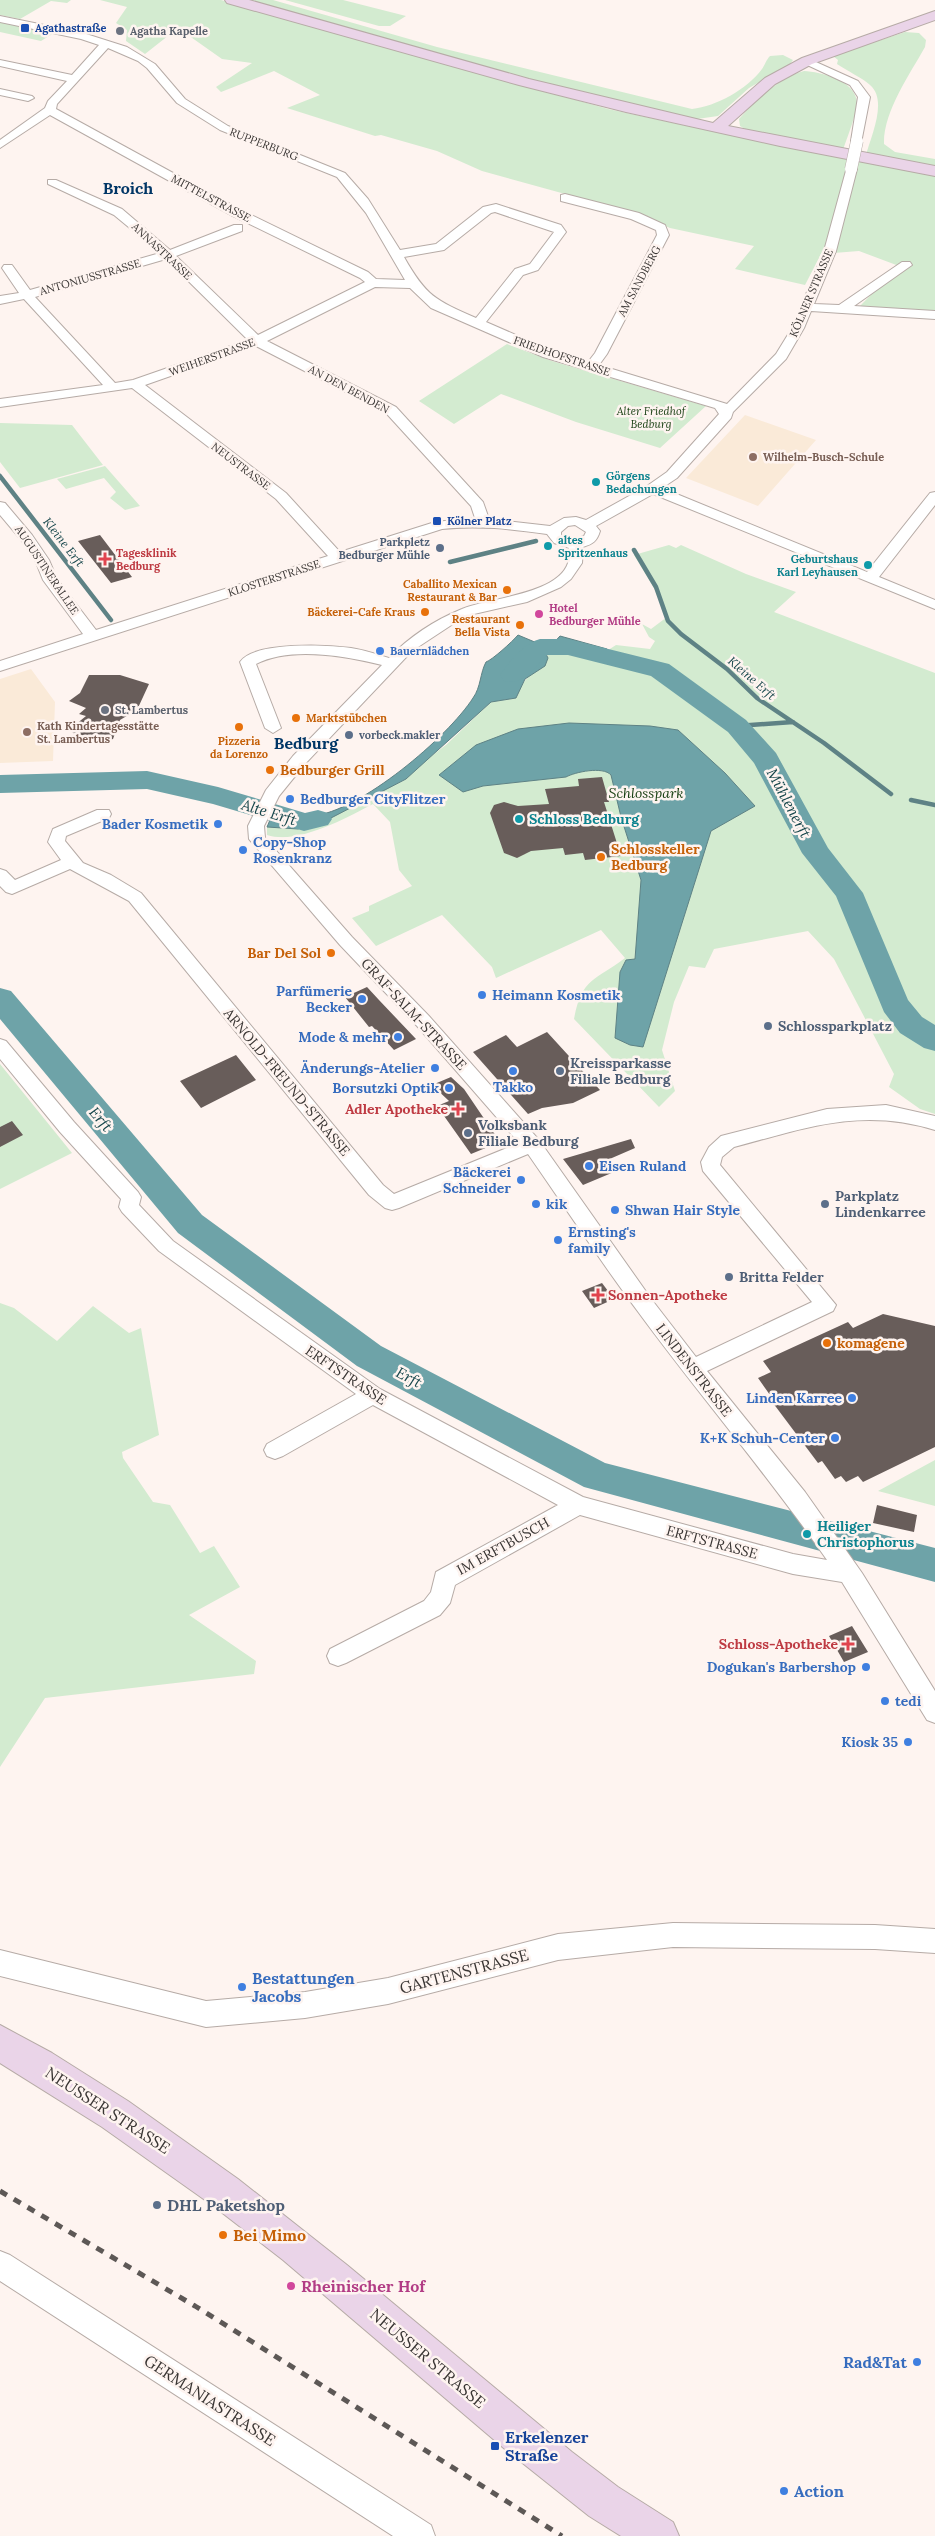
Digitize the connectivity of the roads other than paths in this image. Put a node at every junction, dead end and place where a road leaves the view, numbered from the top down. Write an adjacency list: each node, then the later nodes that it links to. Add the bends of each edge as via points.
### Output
1 (232, 0): 11 (main road, via 524,82)
2 (935, 15): 5 (main road)
3 (0, 19): 4 (street, RUPPERBURG)
4 (107, 44): 7 (street); 17 (street, RUPPERBURG, via 142,59 181,101 224,128 340,175 352,187)
5 (807, 61): 11 (main road, via 770,81); 26 (street, KÖLNER STRASSE, bridge, via 854,83 864,97 851,169 830,251)
6 (0, 63): 7 (street)
7 (74, 79): 10 (street, via 52,103)
8 (0, 92): 9 (street)
9 (28, 98)
10 (50, 110): 12 (street); 22 (street, MITTELSTRASSE, via 235,212)
11 (716, 128): 13 (main road)
12 (0, 145)
13 (935, 170)
14 (52, 182): 18 (street, ANNASTRASSE, via 118,212)
15 (566, 198): 31 (street, AM SANDBERG, via 635,216 661,228 663,235 601,354)
16 (238, 228): 18 (street, ANTONIUSSTRASSE)
17 (397, 254): 23 (street, FRIEDHOFSTRASSE); 29 (street, via 440,246 487,210 496,208 557,228 560,232 534,267 519,272)
18 (167, 256): 24 (street, ANTONIUSSTRASSE); 30 (street, ANNASTRASSE)
19 (4, 263): 21 (street); 24 (street)
20 (906, 265): 27 (street)
21 (2, 281)
22 (373, 283): 23 (street, WEIHERSTRASSE); 30 (street, WEIHERSTRASSE)
23 (413, 284): 29 (street, FRIEDHOFSTRASSE, via 435,305)
24 (27, 295): 25 (street); 33 (street)
25 (1, 301)
26 (807, 307): 27 (street); 35 (street, KÖLNER STRASSE, via 781,356)
27 (843, 308): 28 (street)
28 (935, 315)
29 (478, 324): 31 (street, FRIEDHOFSTRASSE, via 548,354)
30 (257, 341): 32 (street, WEIHERSTRASSE); 39 (street, AN DEN BENDEN, via 392,410 478,505)
31 (590, 367): 35 (street, FRIEDHOFSTRASSE, via 720,405)
32 (135, 384): 33 (street, WEIHERSTRASSE); 43 (street, NEUSTRASSE, via 281,496)
33 (113, 388): 34 (street, WEIHERSTRASSE)
34 (0, 403)
35 (726, 410): 36 (street, KÖLNER STRASSE, via 726,415 672,475)
36 (652, 489): 40 (street, KÖLNER STRASSE); 44 (street)
37 (935, 496): 44 (street)
38 (0, 506): 46 (street, AUGUSTINERALLEE, via 42,560 50,580)
39 (483, 522): 41 (street, KLOSTERSTRASSE); 43 (street, KLOSTERSTRASSE, via 440,526)
40 (588, 525): 41 (street, via 564,522); 42 (street, via 593,531 591,538)
41 (553, 531): 42 (street, via 559,540)
42 (576, 544): 47 (street, via 575,563 556,584 526,598 482,607 448,621 407,648)
43 (337, 558): 46 (street, KLOSTERSTRASSE)
44 (870, 577): 45 (street)
45 (935, 605)
46 (99, 633): 48 (street, KLOSTERSTRASSE)
47 (391, 663): 49 (street, via 353,653 328,651 282,652 253,658 248,662); 55 (street, GRAF-SALM-STRASSE, via 299,760 272,794 255,832 264,848 346,941 423,1021)
48 (0, 666)
49 (273, 728)
50 (103, 814): 51 (street, ARNOLD-FREUND-STRASSE, via 59,833 56,842)
51 (71, 862): 52 (street, via 12,888); 55 (street, ARNOLD-FREUND-STRASSE, via 135,897 307,1108 376,1190 392,1203)
52 (0, 875)
53 (0, 1046): 58 (street, ERFTSTRASSE, via 131,1197 129,1207 166,1246)
54 (935, 1123): 57 (street, via 887,1112 863,1112 728,1141 712,1155 710,1166 826,1305)
55 (532, 1146): 56 (street, GRAF-SALM-STRASSE)
56 (580, 1212): 57 (street, LINDENSTRASSE, via 645,1306)
57 (693, 1368): 61 (street, LINDENSTRASSE, via 797,1499)
58 (373, 1396): 59 (street); 60 (street, ERFTSTRASSE)
59 (274, 1450)
60 (578, 1505): 61 (street, ERFTSTRASSE, via 793,1564); 62 (street, IM ERFTBUSCH, via 444,1579 442,1596 432,1608)
61 (846, 1568): 63 (street)
62 (338, 1656)
63 (935, 1712)
64 (935, 1941): 65 (street, GARTENSTRASSE, via 874,1937 673,1935 558,1946 388,1991 305,2005 206,2014)
65 (0, 1963)
66 (0, 2043): 69 (main road, NEUSSER STRASSE, via 70,2083 181,2158 297,2248 597,2497)
67 (0, 2265): 68 (street, GERMANIASTRASSE)
68 (420, 2536)
69 (659, 2536)

